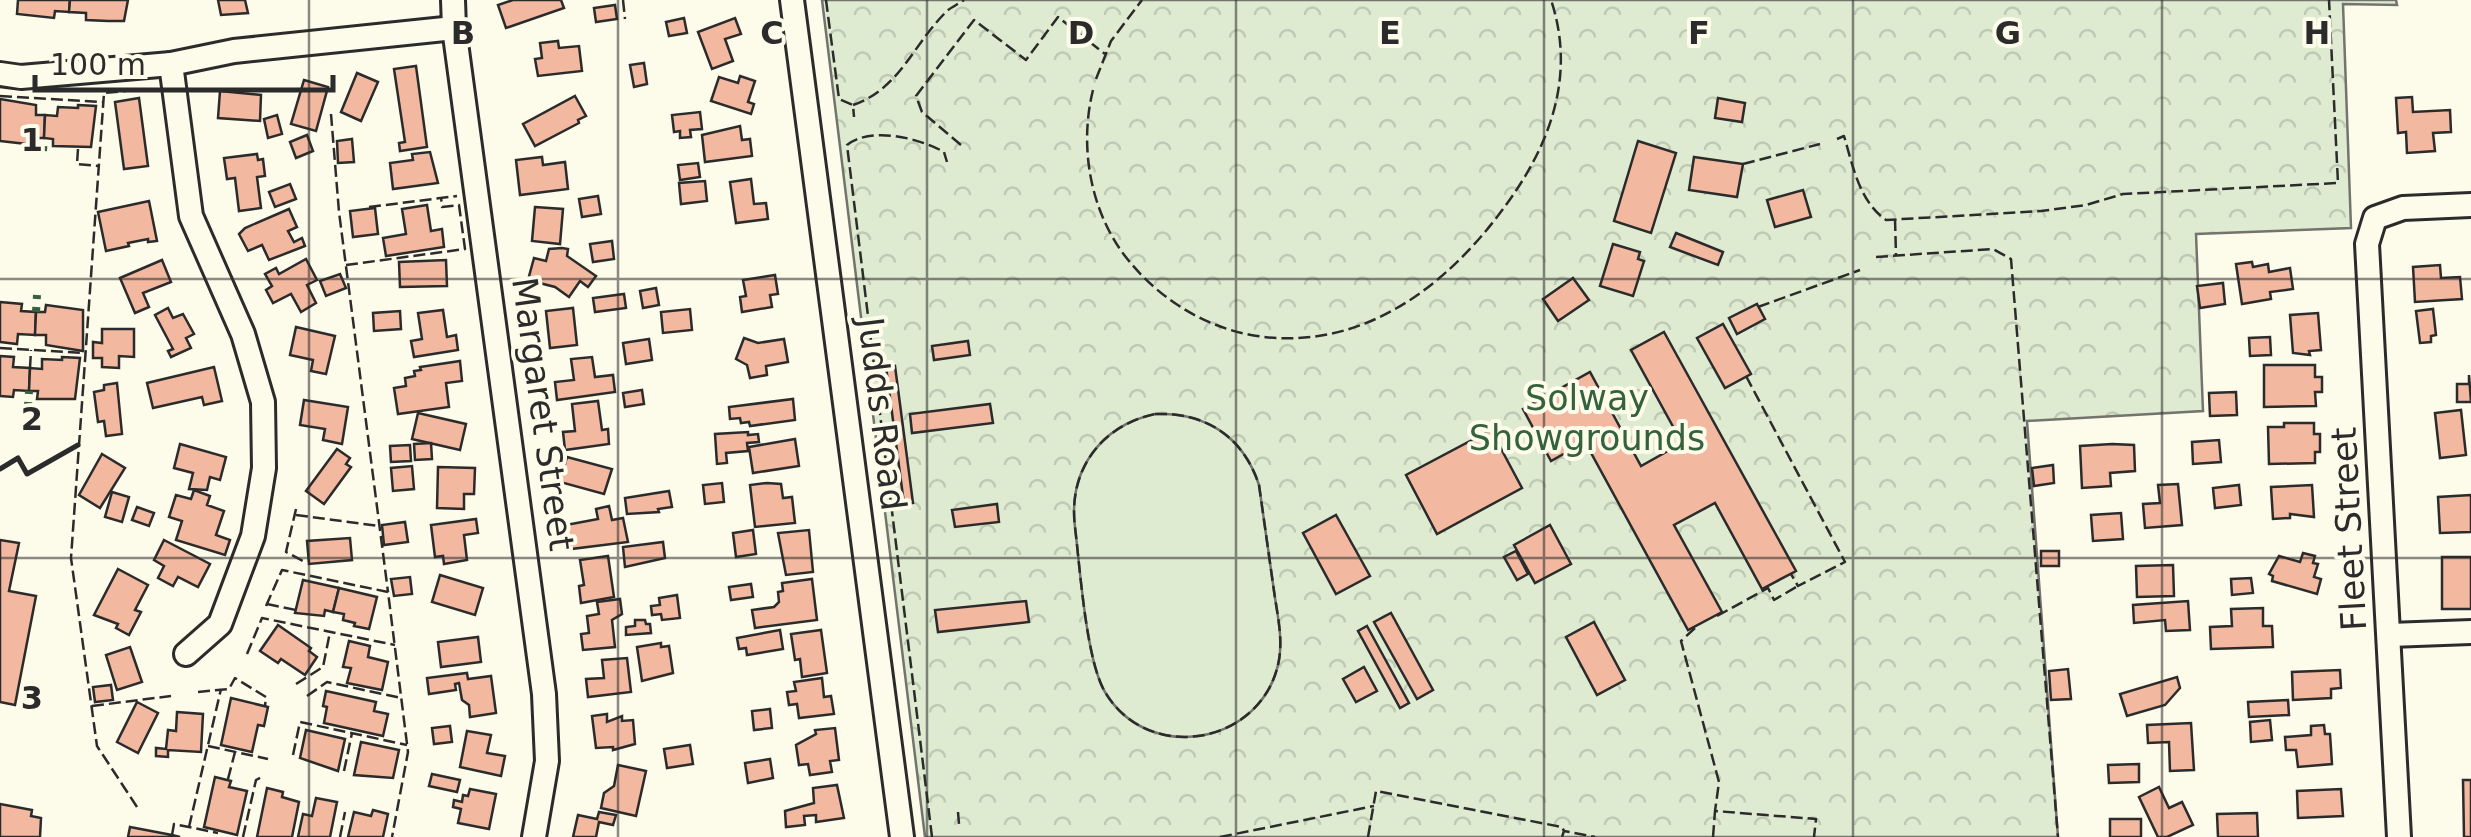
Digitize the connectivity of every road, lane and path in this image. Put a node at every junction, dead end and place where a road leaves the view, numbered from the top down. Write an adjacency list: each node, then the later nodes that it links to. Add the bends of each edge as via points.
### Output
1 (453, 0): 3 (street, Margaret Street)
2 (792, 0): 11 (street, Judds Road)
3 (454, 28): 4 (street); 10 (street, Margaret Street, via 544,694 547,761)
4 (171, 64): 5 (street); 9 (street, via 191,216 244,334 263,402 264,468 253,536 220,624)
5 (0, 74)
6 (2471, 204): 8 (street, Fleet Street, via 2403,208 2375,218 2367,244)
7 (2471, 632): 8 (street)
8 (2390, 636): 12 (street, Fleet Street)
9 (186, 654)
10 (534, 837)
11 (902, 837)
12 (2399, 837)

